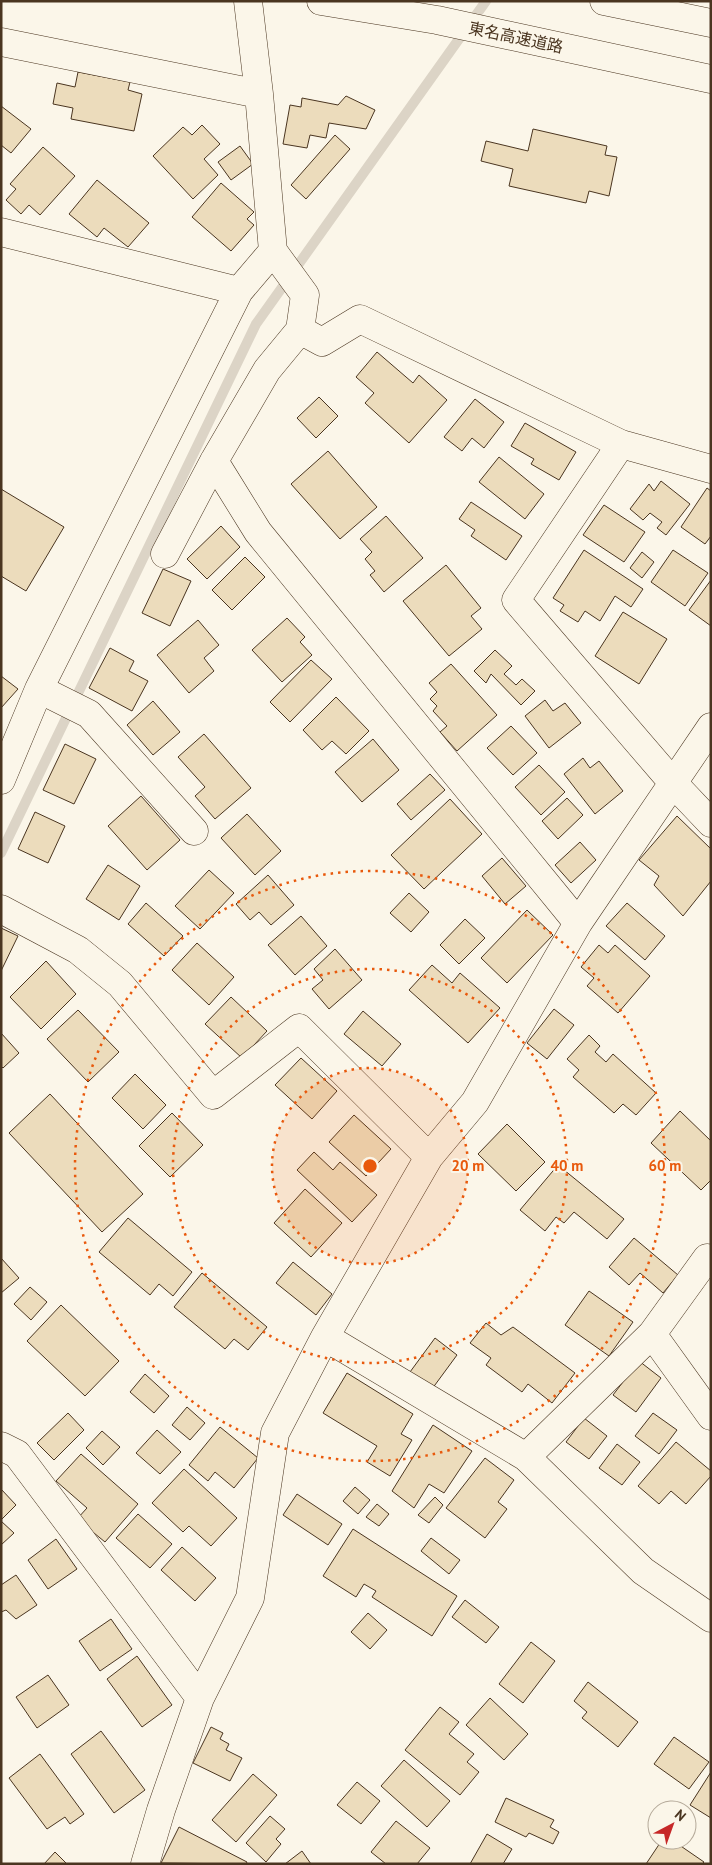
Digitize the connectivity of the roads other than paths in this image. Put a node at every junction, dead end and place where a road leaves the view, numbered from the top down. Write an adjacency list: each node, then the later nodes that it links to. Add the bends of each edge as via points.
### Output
1 (248, 1): 7 (main road)
2 (321, 1): 6 (main road, 東名高速道路, via 437,20)
3 (604, 1): 4 (main road)
4 (711, 23)
5 (1, 42): 7 (main road)
6 (711, 79)
7 (259, 94): 9 (main road)
8 (1, 232): 10 (main road)
9 (275, 254): 10 (main road); 11 (main road, via 305,295)
10 (238, 291): 16 (main road)
11 (300, 330): 12 (main road, via 322,342 360,319); 13 (main road, via 267,370)
12 (621, 444): 14 (main road); 19 (main road, via 516,600)
13 (214, 461): 15 (main road); 23 (main road, via 258,532)
14 (711, 469)
15 (165, 554)
16 (46, 692): 18 (main road); 21 (main road, via 89,714)
17 (711, 727): 19 (main road)
18 (1, 779)
19 (674, 784): 20 (main road); 23 (main road)
20 (711, 824)
21 (194, 831)
22 (1, 909): 24 (main road, via 78,950 120,984 213,1095 299,1028)
23 (578, 923): 24 (main road, via 475,1102)
24 (429, 1157): 27 (main road)
25 (707, 1258): 26 (main road)
26 (652, 1334): 28 (main road); 30 (main road)
27 (325, 1337): 30 (main road); 32 (main road, via 275,1433 250,1598)
28 (711, 1416)
29 (1, 1446): 32 (main road, via 16,1454)
30 (526, 1457): 31 (main road, via 643,1571)
31 (711, 1618)
32 (200, 1698): 33 (main road)
33 (145, 1864)

